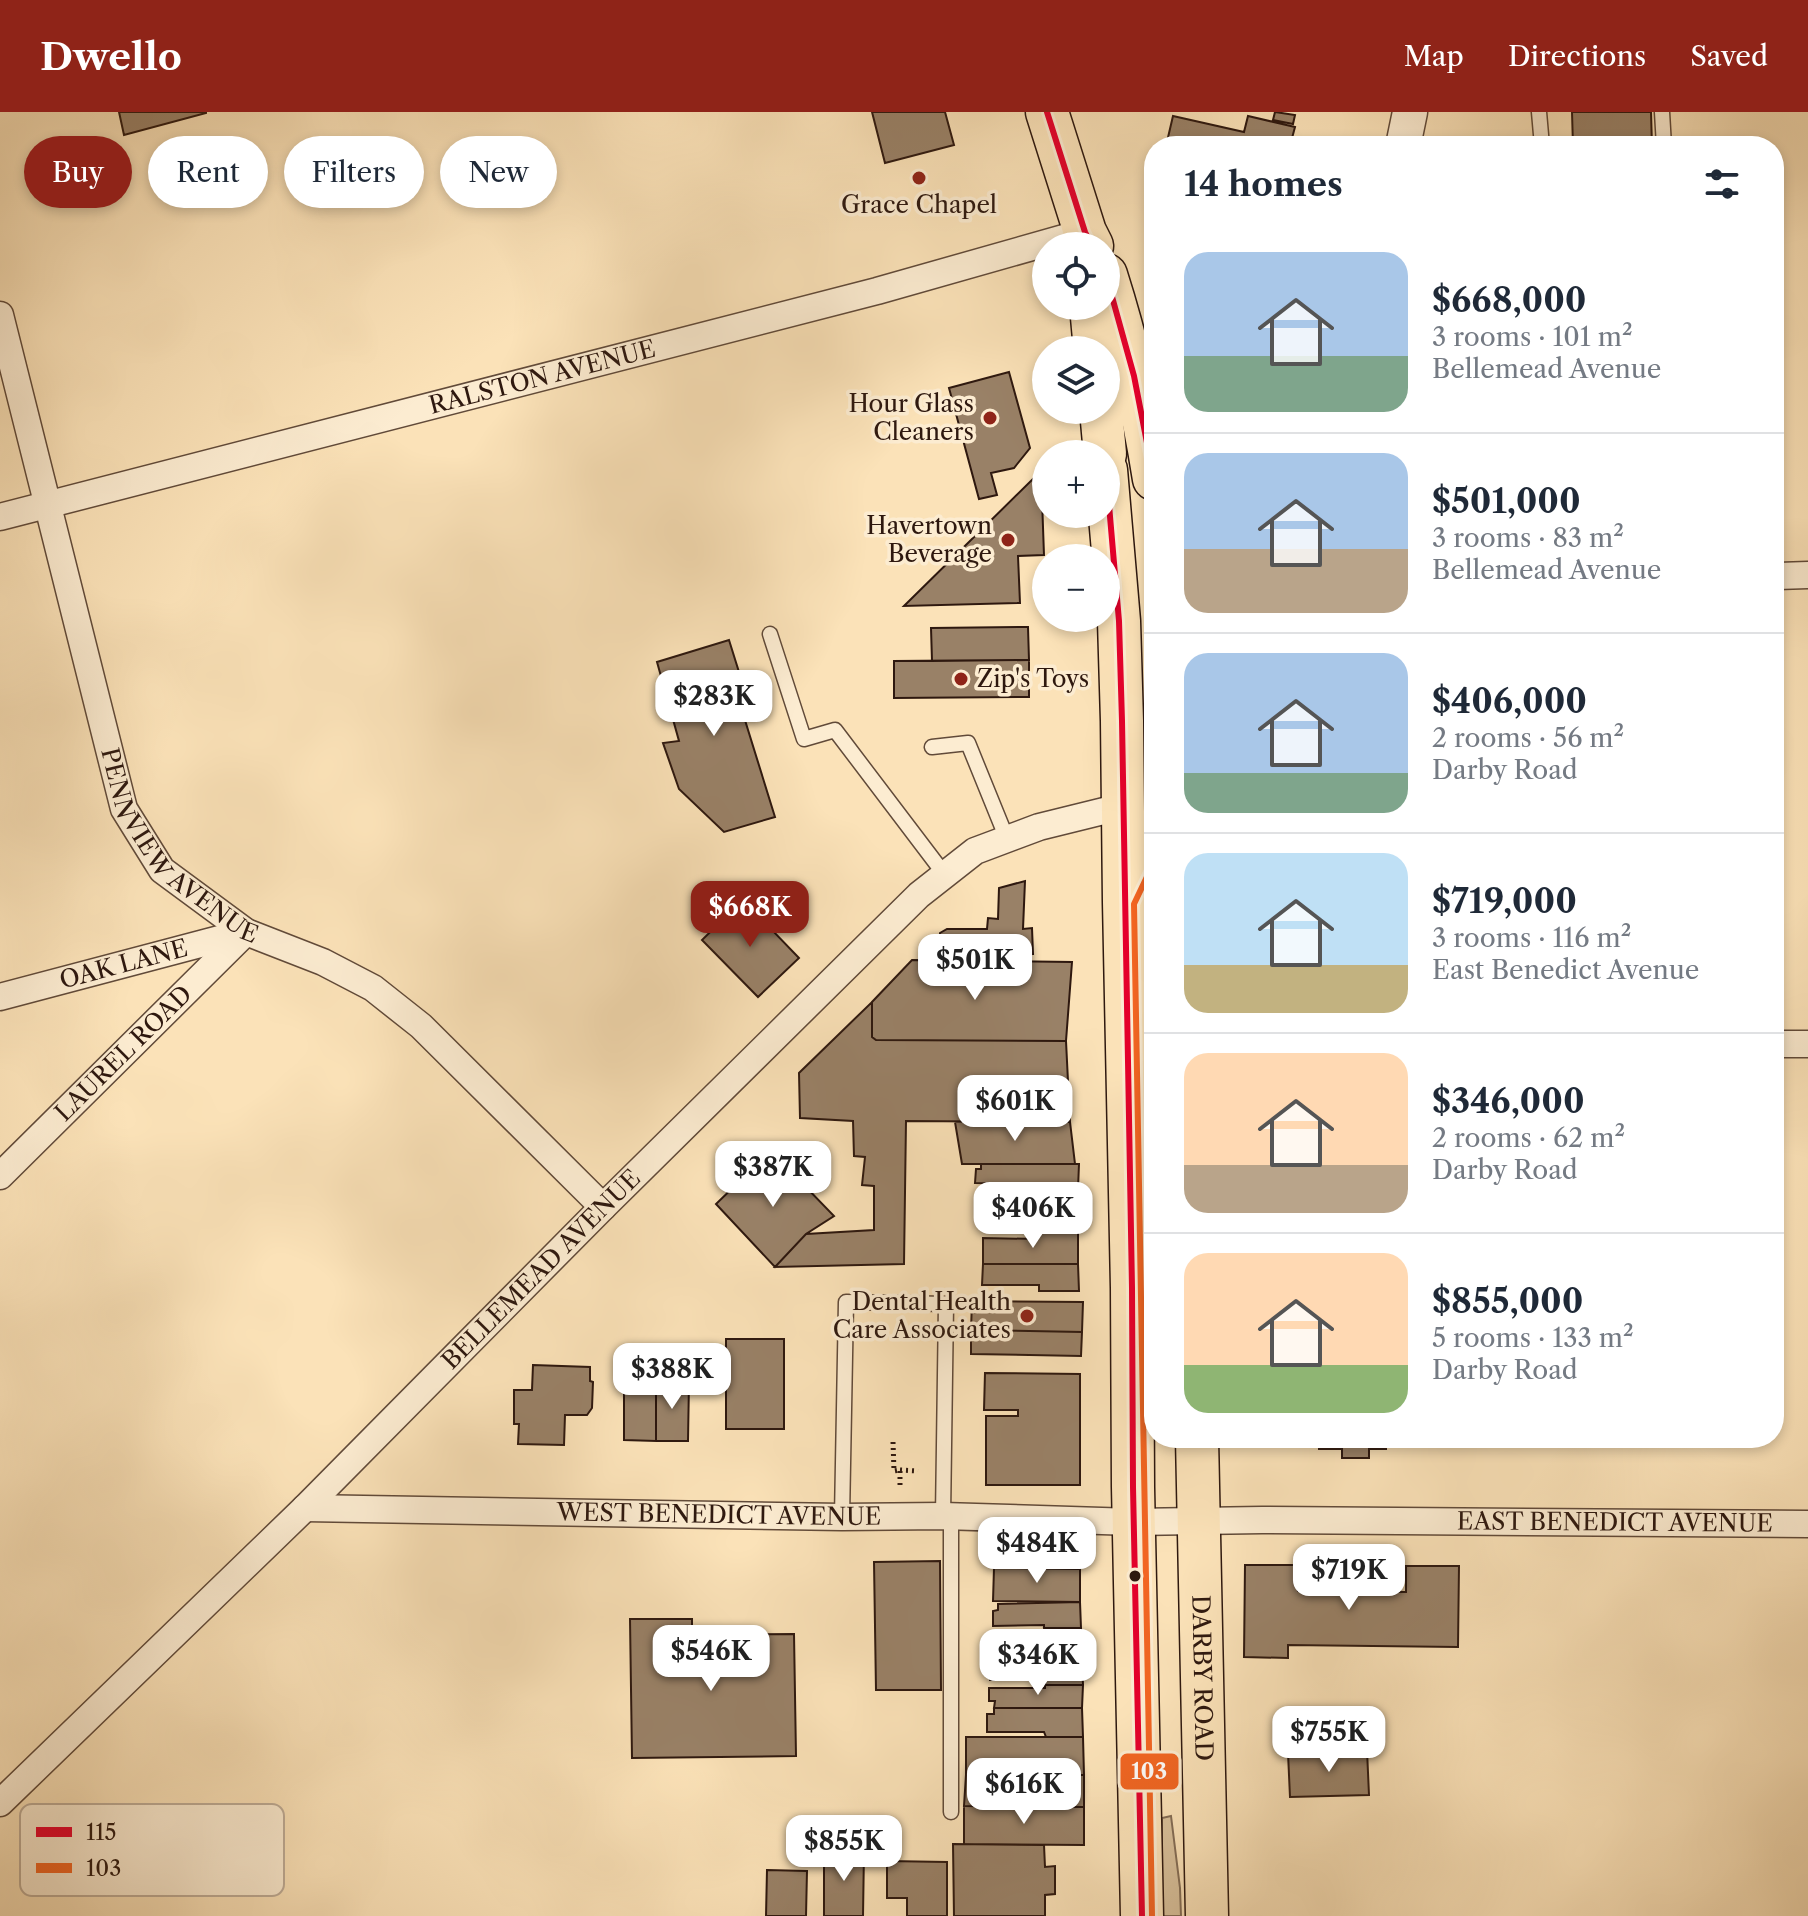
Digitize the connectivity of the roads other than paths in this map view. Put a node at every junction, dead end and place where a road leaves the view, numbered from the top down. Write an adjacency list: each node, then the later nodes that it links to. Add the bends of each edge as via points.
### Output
1 (1047, 112): 8 (main road)
2 (1410, 112): 5 (street)
3 (1539, 112): 6 (lane)
4 (1662, 112): 7 (lane)
5 (1405, 136)
6 (1541, 136)
7 (1663, 136)
8 (1084, 232)
9 (1032, 254): 13 (street, RALSTON AVENUE)
10 (0, 315): 13 (street, PENNVIEW AVENUE)
11 (1118, 320): 12 (main road)
12 (1144, 427)
13 (49, 504): 14 (street, RALSTON AVENUE); 25 (street, PENNVIEW AVENUE, via 124,809 162,870)
14 (0, 517)
15 (1111, 528): 20 (main road)
16 (1808, 575): 17 (street)
17 (1784, 576)
18 (770, 634): 23 (lane, via 804,739 835,730)
19 (932, 747): 21 (lane, via 968,743)
20 (1124, 806): 21 (street, BELLEMEAD AVENUE); 24 (main road)
21 (1007, 839): 23 (street, BELLEMEAD AVENUE, via 975,851)
22 (1144, 859): 24 (street)
23 (945, 875): 30 (street, BELLEMEAD AVENUE)
24 (1124, 902): 36 (main road)
25 (246, 932): 26 (street, OAK LANE); 29 (street, LAUREL ROAD); 30 (street, PENNVIEW AVENUE, via 373,988 421,1026)
26 (0, 997)
27 (1784, 1044): 28 (street)
28 (1808, 1044)
29 (0, 1176)
30 (603, 1207): 32 (street, BELLEMEAD AVENUE)
31 (1197, 1448): 35 (main road, DARBY ROAD)
32 (305, 1508): 33 (street, WEST BENEDICT AVENUE); 38 (street, BELLEMEAD AVENUE)
33 (842, 1517): 34 (street, WEST BENEDICT AVENUE); 34 (lane, via 846,1302 946,1304)
34 (947, 1517): 36 (street, WEST BENEDICT AVENUE); 39 (lane)
35 (1199, 1519): 36 (street, EAST BENEDICT AVENUE); 37 (street, EAST BENEDICT AVENUE); 41 (main road, DARBY ROAD)
36 (1133, 1522): 40 (main road)
37 (1808, 1524)
38 (0, 1803)
39 (951, 1812)
40 (1142, 1916)
41 (1207, 1916)

